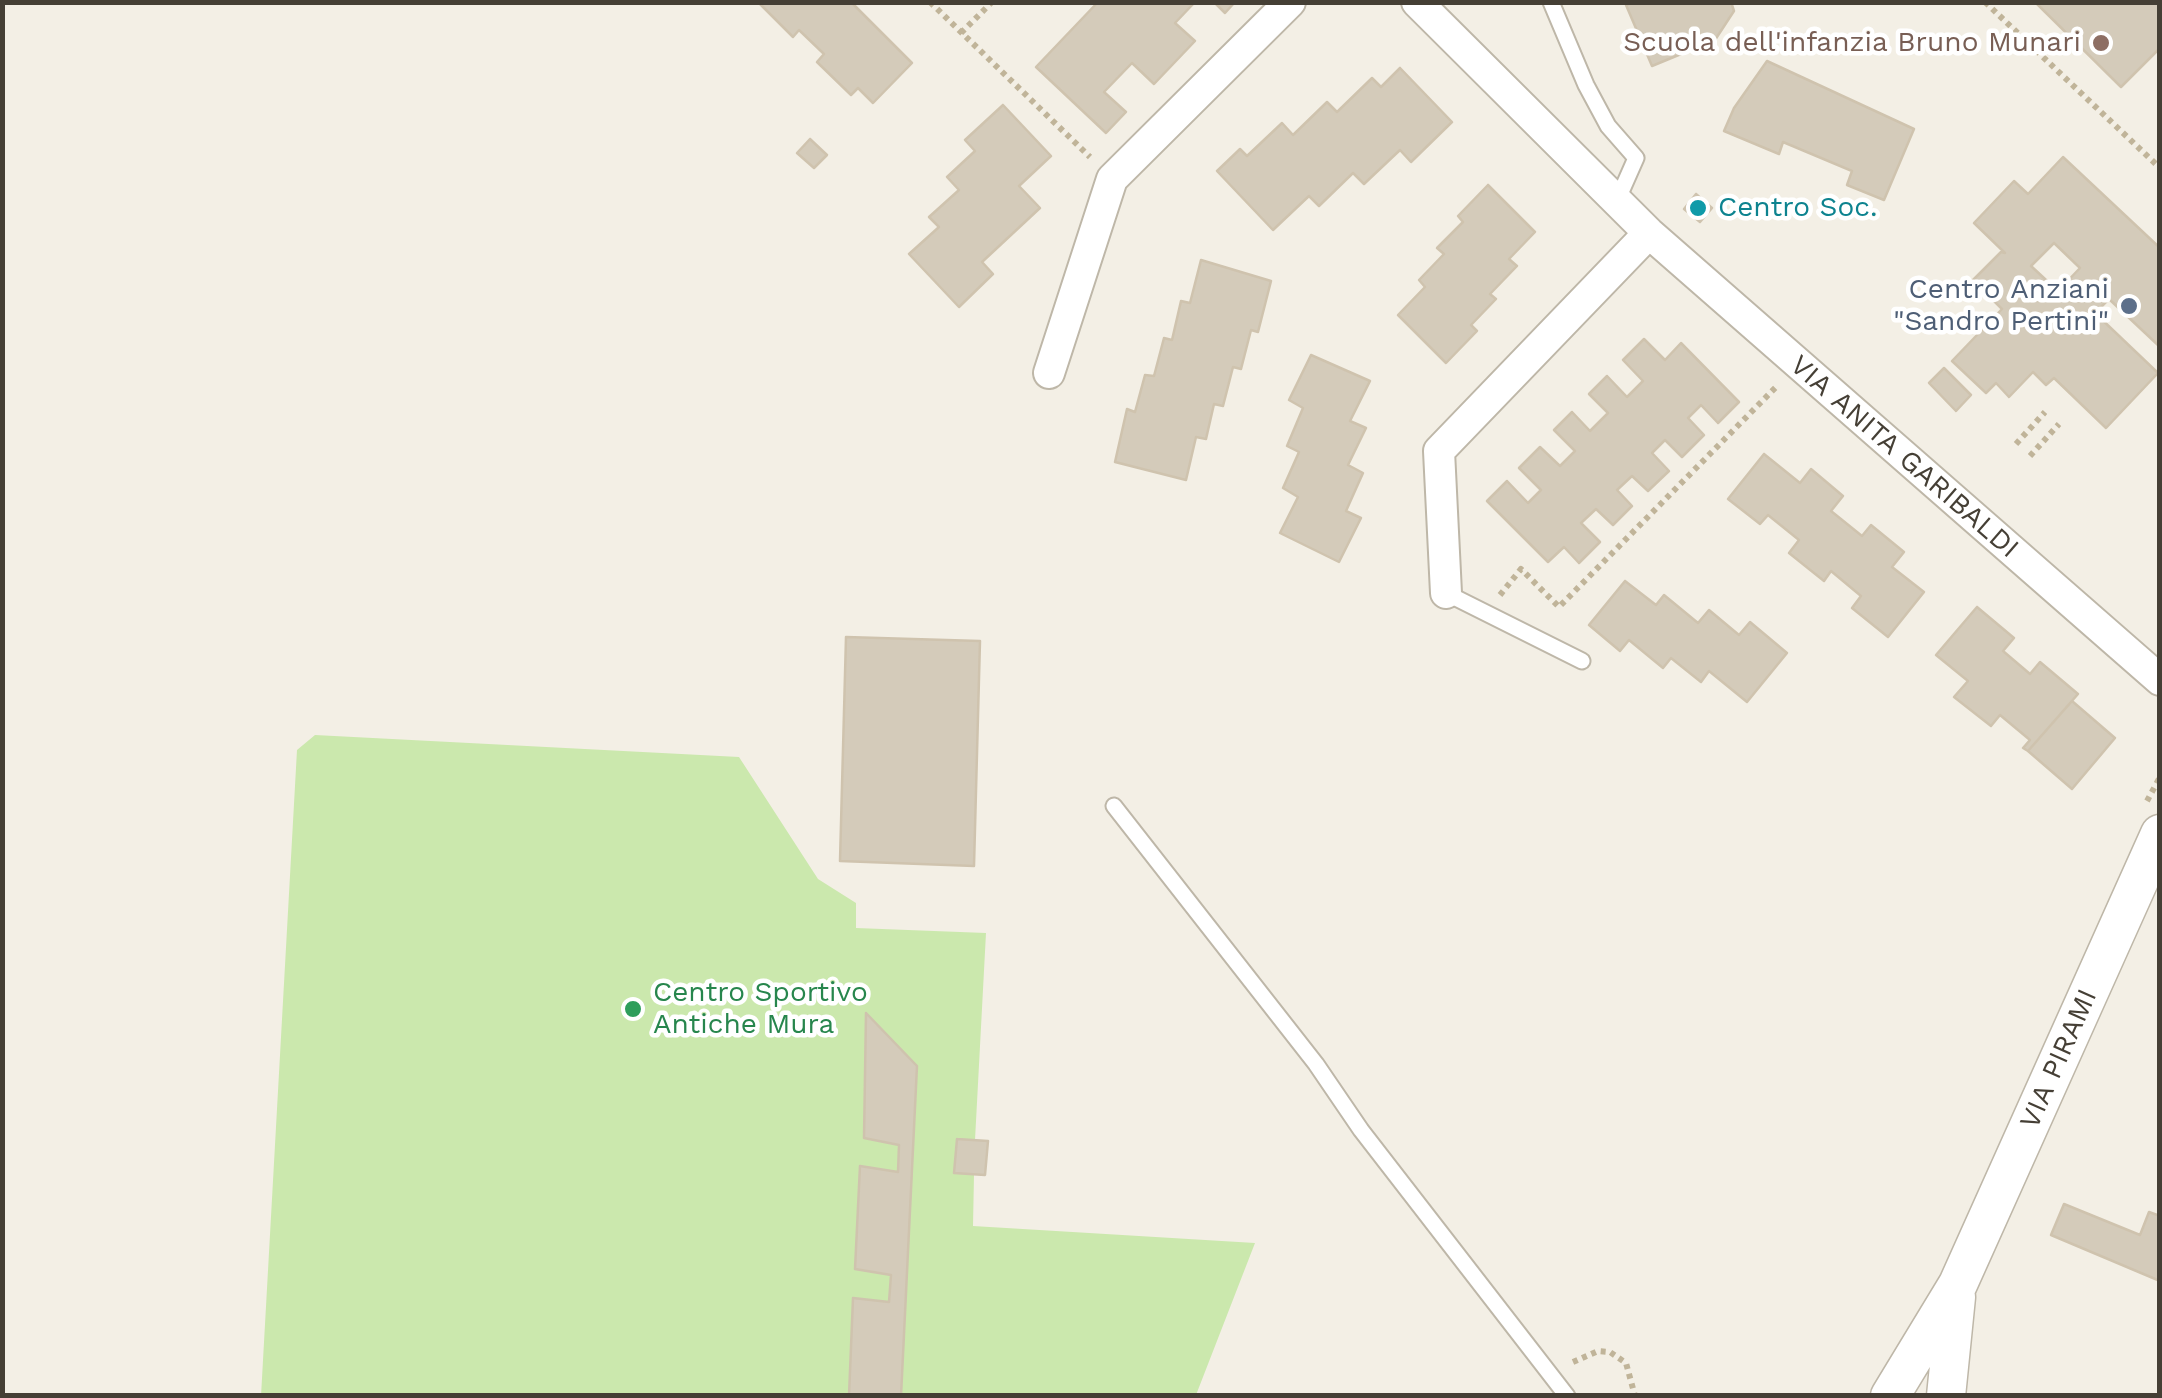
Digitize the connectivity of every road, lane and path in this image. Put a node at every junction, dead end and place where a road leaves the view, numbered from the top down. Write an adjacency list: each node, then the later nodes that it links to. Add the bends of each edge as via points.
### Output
1 (930, 2): 7 (path)
2 (992, 2): 7 (path)
3 (1290, 2): 9 (street)
4 (1417, 2): 10 (street, VIA ANITA GARIBALDI)
5 (1550, 2): 10 (lane, via 1608,126 1636,158)
6 (1985, 2): 8 (path)
7 (962, 32): 9 (path)
8 (2160, 168)
9 (1112, 179): 12 (street)
10 (1616, 201): 11 (street, VIA ANITA GARIBALDI)
11 (1648, 233): 18 (street, via 1440,451); 21 (street, VIA ANITA GARIBALDI)
12 (1049, 373)
13 (1782, 382): 19 (path, via 1559,606 1521,569)
14 (2045, 412): 16 (path)
15 (2059, 424): 17 (path)
16 (2016, 444)
17 (2030, 456)
18 (1446, 593): 19 (lane)
19 (1486, 613): 20 (lane)
20 (1582, 662)
21 (2160, 680)
22 (1114, 806): 25 (lane)
23 (2160, 834): 24 (street, VIA PIRAMI)
24 (1958, 1284): 28 (street, VIA PIRAMI); 29 (street, VIA PIRAMI)
25 (1552, 1378): 26 (lane); 27 (path, via 1583,1355 1610,1352 1626,1363)
26 (1567, 1396)
27 (1635, 1396)
28 (1890, 1396)
29 (1946, 1396)

